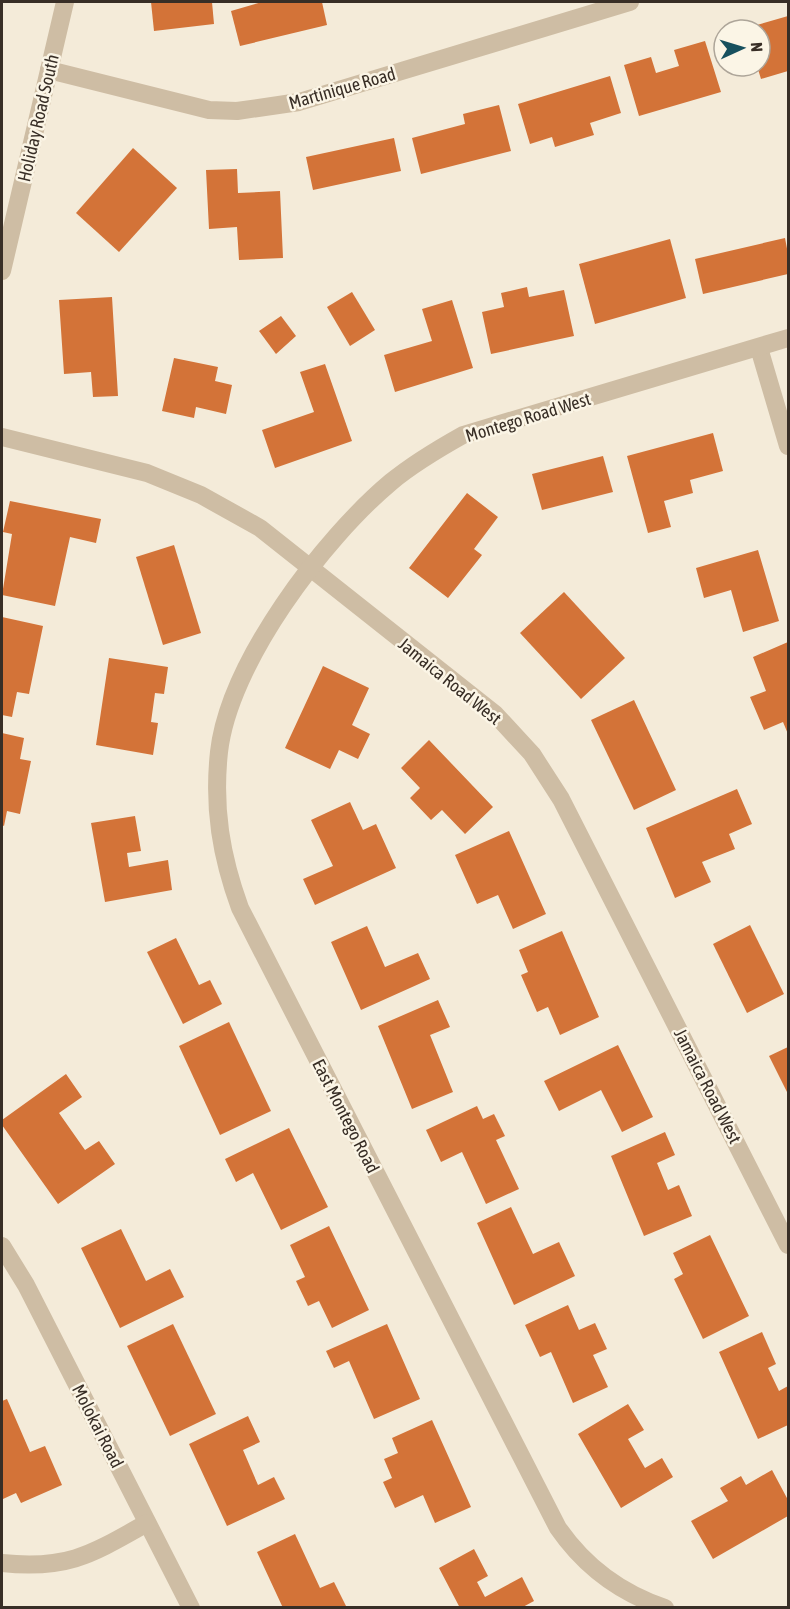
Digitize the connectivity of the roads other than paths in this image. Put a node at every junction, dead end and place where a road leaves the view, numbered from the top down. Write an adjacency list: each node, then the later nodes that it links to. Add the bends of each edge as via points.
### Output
1 (65, 2): 3 (street, Holiday Road South)
2 (630, 2): 3 (street, Martinique Road, via 299,102 264,109 209,110)
3 (49, 70): 4 (street, Holiday Road South)
4 (2, 270)
5 (789, 338): 6 (street, Montego Road West)
6 (759, 348): 8 (street); 9 (street, Montego Road West, via 463,435 419,460 390,483)
7 (2, 437): 9 (street, Jamaica Road West, via 147,473 201,495 260,528)
8 (789, 446)
9 (310, 568): 10 (street, Jamaica Road West, via 495,714 532,754 561,799); 15 (street, East Montego Road, via 260,643 227,712 216,793 225,867 240,908 558,1528 588,1564 615,1586)
10 (789, 1245)
11 (2, 1246): 12 (street, Molokai Road, via 26,1285)
12 (147, 1523): 13 (street, via 89,1556 56,1564); 14 (street, Molokai Road)
13 (2, 1563)
14 (191, 1608)
15 (665, 1608)

